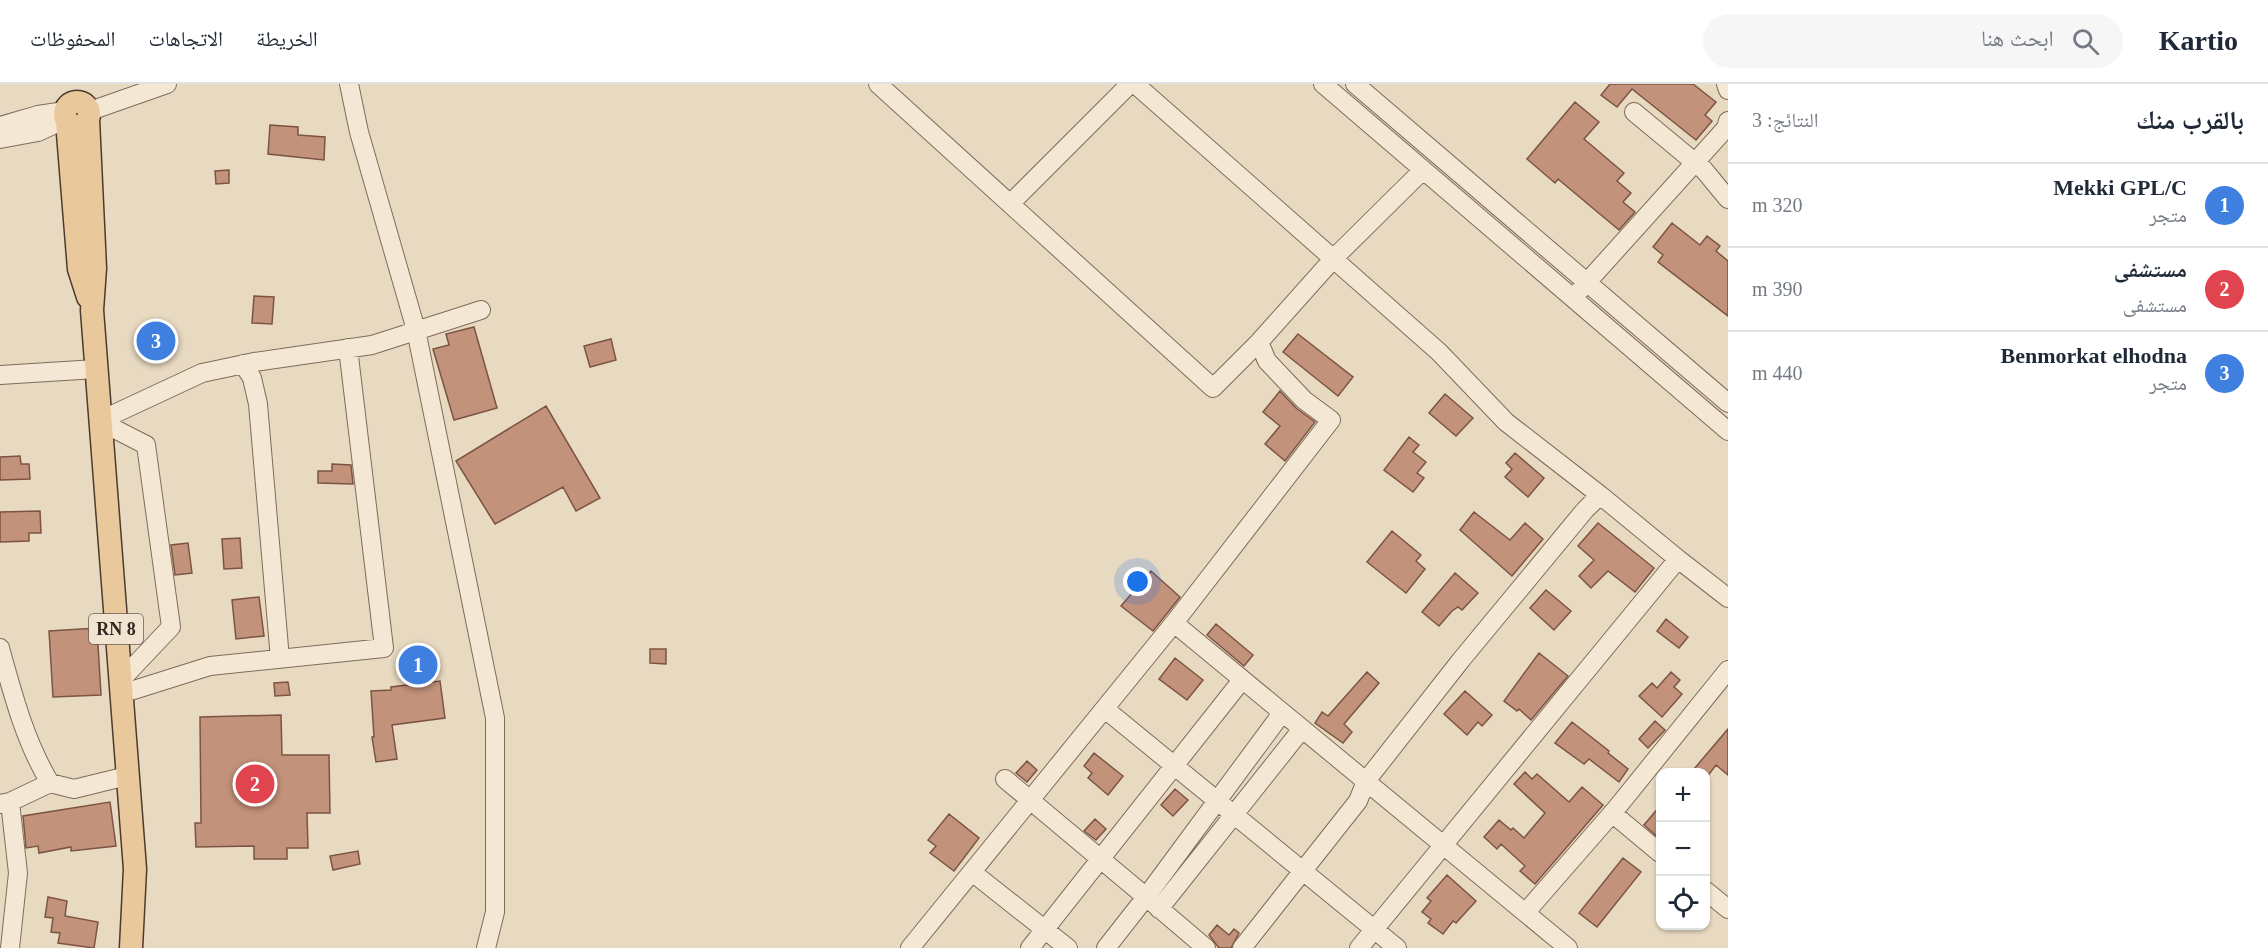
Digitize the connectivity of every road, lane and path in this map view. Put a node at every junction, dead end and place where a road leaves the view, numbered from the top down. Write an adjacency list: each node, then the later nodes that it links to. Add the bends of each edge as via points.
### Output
1 (65, 84): 11 (main road, RN 8)
2 (167, 84): 11 (street)
3 (349, 84): 24 (street)
4 (878, 84): 19 (street)
5 (1130, 84): 19 (street)
6 (1135, 84): 20 (street)
7 (1323, 84): 17 (street)
8 (1355, 84): 21 (street)
9 (1726, 84): 10 (street)
10 (1728, 90)
11 (76, 110): 14 (street); 15 (street, via 38,132); 28 (main road, RN 8, via 79,269 92,310)
12 (1634, 112): 16 (street)
13 (1728, 121): 16 (street)
14 (0, 126)
15 (0, 139)
16 (1695, 162): 18 (street); 21 (street)
17 (1423, 170): 20 (street); 22 (street)
18 (1728, 198)
19 (1010, 204): 25 (street, via 1213,388)
20 (1334, 258): 25 (street); 33 (street, via 1439,352 1506,422)
21 (1587, 283): 22 (street); 30 (street)
22 (1573, 298): 32 (street)
23 (481, 310): 24 (street)
24 (416, 330): 26 (street, via 372,345); 68 (street, via 495,718 495,912)
25 (1259, 342): 36 (street, via 1267,362 1304,400 1331,420)
26 (348, 348): 27 (street); 38 (street, via 384,648)
27 (243, 364): 31 (street, via 202,373); 38 (street, via 252,378 258,404)
28 (96, 369): 29 (street); 31 (main road, RN 8)
29 (0, 375)
30 (1728, 403)
31 (99, 421): 41 (main road, RN 8); 41 (street, via 146,446 171,627)
32 (1728, 431)
33 (1600, 495): 34 (street); 48 (street, via 1461,660)
34 (1678, 559): 35 (street); 55 (street)
35 (1728, 598)
36 (1174, 623): 40 (street); 42 (street)
37 (0, 648): 49 (street, via 16,706 36,760)
38 (280, 659): 41 (street, via 210,666)
39 (1728, 670): 53 (street)
40 (1242, 680): 43 (street); 45 (street)
41 (121, 688): 46 (main road, RN 8)
42 (1105, 709): 45 (street); 50 (street)
43 (1282, 713): 44 (street); 51 (street)
44 (1302, 729): 48 (street); 54 (street)
45 (1174, 766): 51 (street); 57 (street)
46 (128, 776): 49 (street, via 74,789); 67 (main road, RN 8, via 135,869)
47 (1005, 779): 50 (street)
48 (1366, 781): 55 (street); 59 (street, via 1358,801)
49 (50, 783): 52 (street)
50 (1030, 800): 57 (street); 58 (street)
51 (1217, 801): 54 (street); 61 (street)
52 (5, 803): 66 (street, via 18,873)
53 (1612, 813): 56 (street); 63 (street)
54 (1234, 814): 59 (street); 61 (street)
55 (1444, 846): 63 (street); 64 (street)
56 (1656, 850)
57 (1100, 859): 61 (street); 65 (street)
58 (972, 872): 65 (street); 69 (street)
59 (1304, 872): 64 (street); 74 (street)
60 (1710, 894): 62 (street)
61 (1152, 903): 72 (street); 73 (street)
62 (1728, 909)
63 (1526, 912): 77 (street)
64 (1374, 929): 75 (street); 76 (street)
65 (1045, 930): 70 (street); 71 (street)
66 (9, 948)
67 (130, 948)
68 (486, 948)
69 (910, 948)
70 (1030, 948)
71 (1068, 948)
72 (1106, 948)
73 (1206, 948)
74 (1242, 948)
75 (1359, 948)
76 (1397, 948)
77 (1568, 948)

